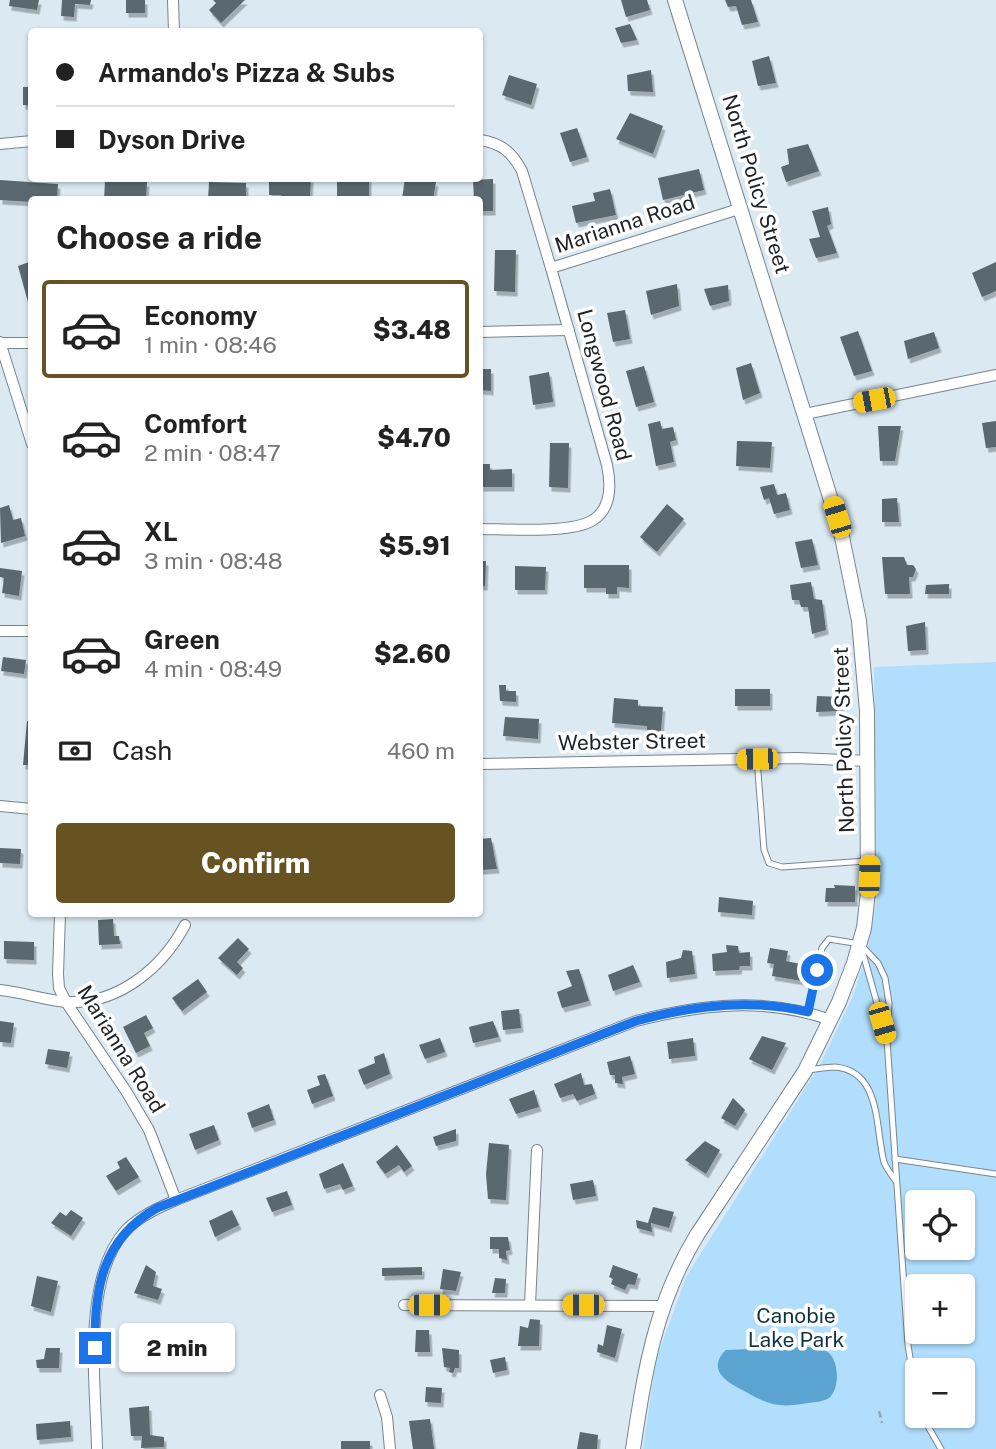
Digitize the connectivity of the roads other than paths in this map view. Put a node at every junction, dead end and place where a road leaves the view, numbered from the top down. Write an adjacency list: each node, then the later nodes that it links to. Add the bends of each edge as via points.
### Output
1 (173, 0): 3 (street)
2 (675, 0): 7 (street, North Policy Street)
3 (174, 28)
4 (483, 140): 8 (street, Marianna Road, via 503,146 515,157)
5 (28, 141): 6 (street)
6 (0, 144)
7 (742, 208): 8 (street, Marianna Road); 14 (street, North Policy Street)
8 (551, 268): 9 (street, Longwood Road)
9 (569, 330): 10 (street); 16 (street, Longwood Road, via 610,480 604,509 593,520 564,528)
10 (483, 332)
11 (0, 343): 12 (street); 15 (street)
12 (28, 343)
13 (996, 375): 14 (street)
14 (805, 414): 20 (street, North Policy Street, via 855,591)
15 (28, 431)
16 (483, 529)
17 (0, 631): 18 (street)
18 (28, 631)
19 (757, 759): 20 (street, Webster Street); 21 (street, Webster Street); 24 (lane, via 769,863 782,867)
20 (868, 761): 24 (street, North Policy Street)
21 (483, 764)
22 (0, 806): 23 (street)
23 (28, 809)
24 (869, 860): 27 (street, North Policy Street)
25 (60, 917): 29 (street, Marianna Road, via 58,974)
26 (185, 925): 29 (street, via 159,964 127,986 98,999)
27 (860, 944): 30 (lane, via 825,941); 31 (street, North Policy Street); 32 (lane); 32 (lane, via 885,978 890,1003)
28 (0, 990): 29 (street)
29 (66, 1002): 38 (street, Marianna Road, via 143,1120)
30 (808, 1012): 31 (street); 38 (street, via 739,1005 636,1021)
31 (831, 1020): 33 (street, North Policy Street)
32 (887, 1040): 35 (lane)
33 (805, 1071): 37 (lane, via 841,1068 867,1087 874,1102 884,1165); 41 (street, North Policy Street, via 692,1243)
34 (537, 1150): 40 (street)
35 (895, 1159): 36 (lane); 37 (lane)
36 (996, 1174)
37 (897, 1183): 42 (lane)
38 (176, 1200): 45 (street, via 125,1231 105,1266 95,1323)
39 (404, 1305): 40 (street)
40 (530, 1305): 41 (street)
41 (662, 1306): 47 (street, North Policy Street, via 646,1367)
42 (910, 1358)
43 (380, 1395): 46 (street)
44 (929, 1428): 48 (lane)
45 (97, 1449)
46 (390, 1449)
47 (634, 1449)
48 (942, 1449)

